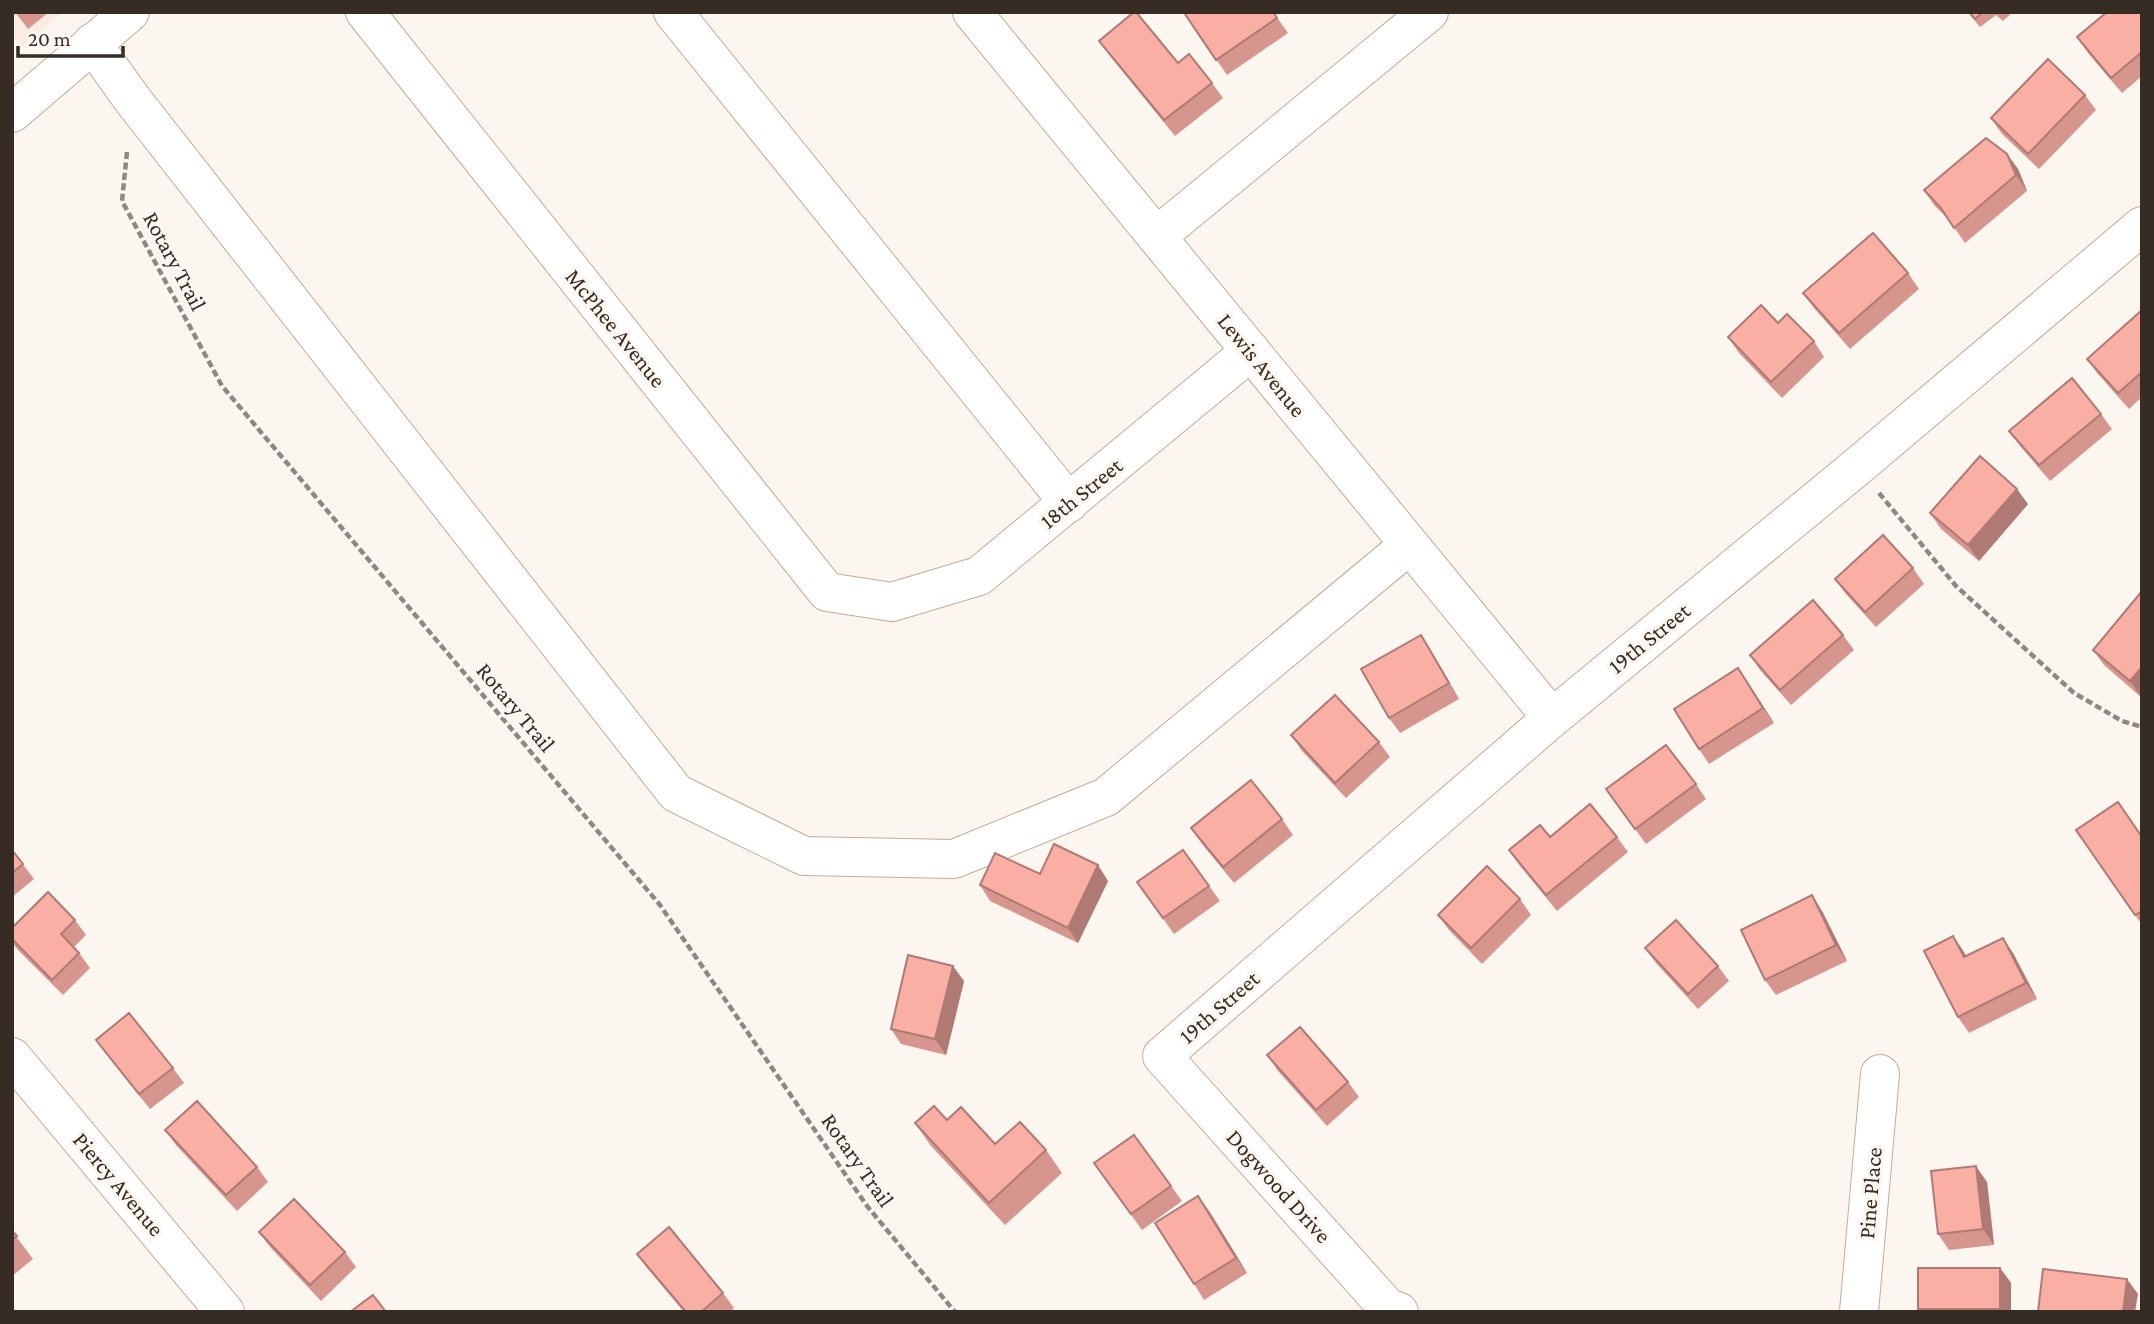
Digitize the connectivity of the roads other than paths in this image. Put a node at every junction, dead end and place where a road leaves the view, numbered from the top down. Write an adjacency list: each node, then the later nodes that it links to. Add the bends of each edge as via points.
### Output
1 (130, 12): 6 (street)
2 (365, 12): 13 (street, McPhee Avenue, via 827,592)
3 (673, 12): 11 (street)
4 (972, 12): 9 (street, Lewis Avenue)
5 (1429, 12): 9 (street)
6 (92, 43): 7 (street); 12 (street, via 676,793 804,856 954,859 1107,797)
7 (12, 113)
8 (2142, 226): 14 (street, 19th Street)
9 (1157, 236): 10 (street, Lewis Avenue)
10 (1251, 351): 11 (street, 18th Street); 12 (street, Lewis Avenue)
11 (1069, 503): 13 (street, 18th Street, via 979,576)
12 (1409, 545): 14 (street, Lewis Avenue)
13 (892, 602)
14 (1552, 718): 15 (street, 19th Street)
15 (1162, 1056): 19 (street, Dogwood Drive, via 1387,1307)
16 (12, 1057): 18 (street, Piercy Avenue)
17 (1880, 1074): 20 (street, Pine Place)
18 (225, 1312)
19 (1399, 1312)
20 (1859, 1312)

